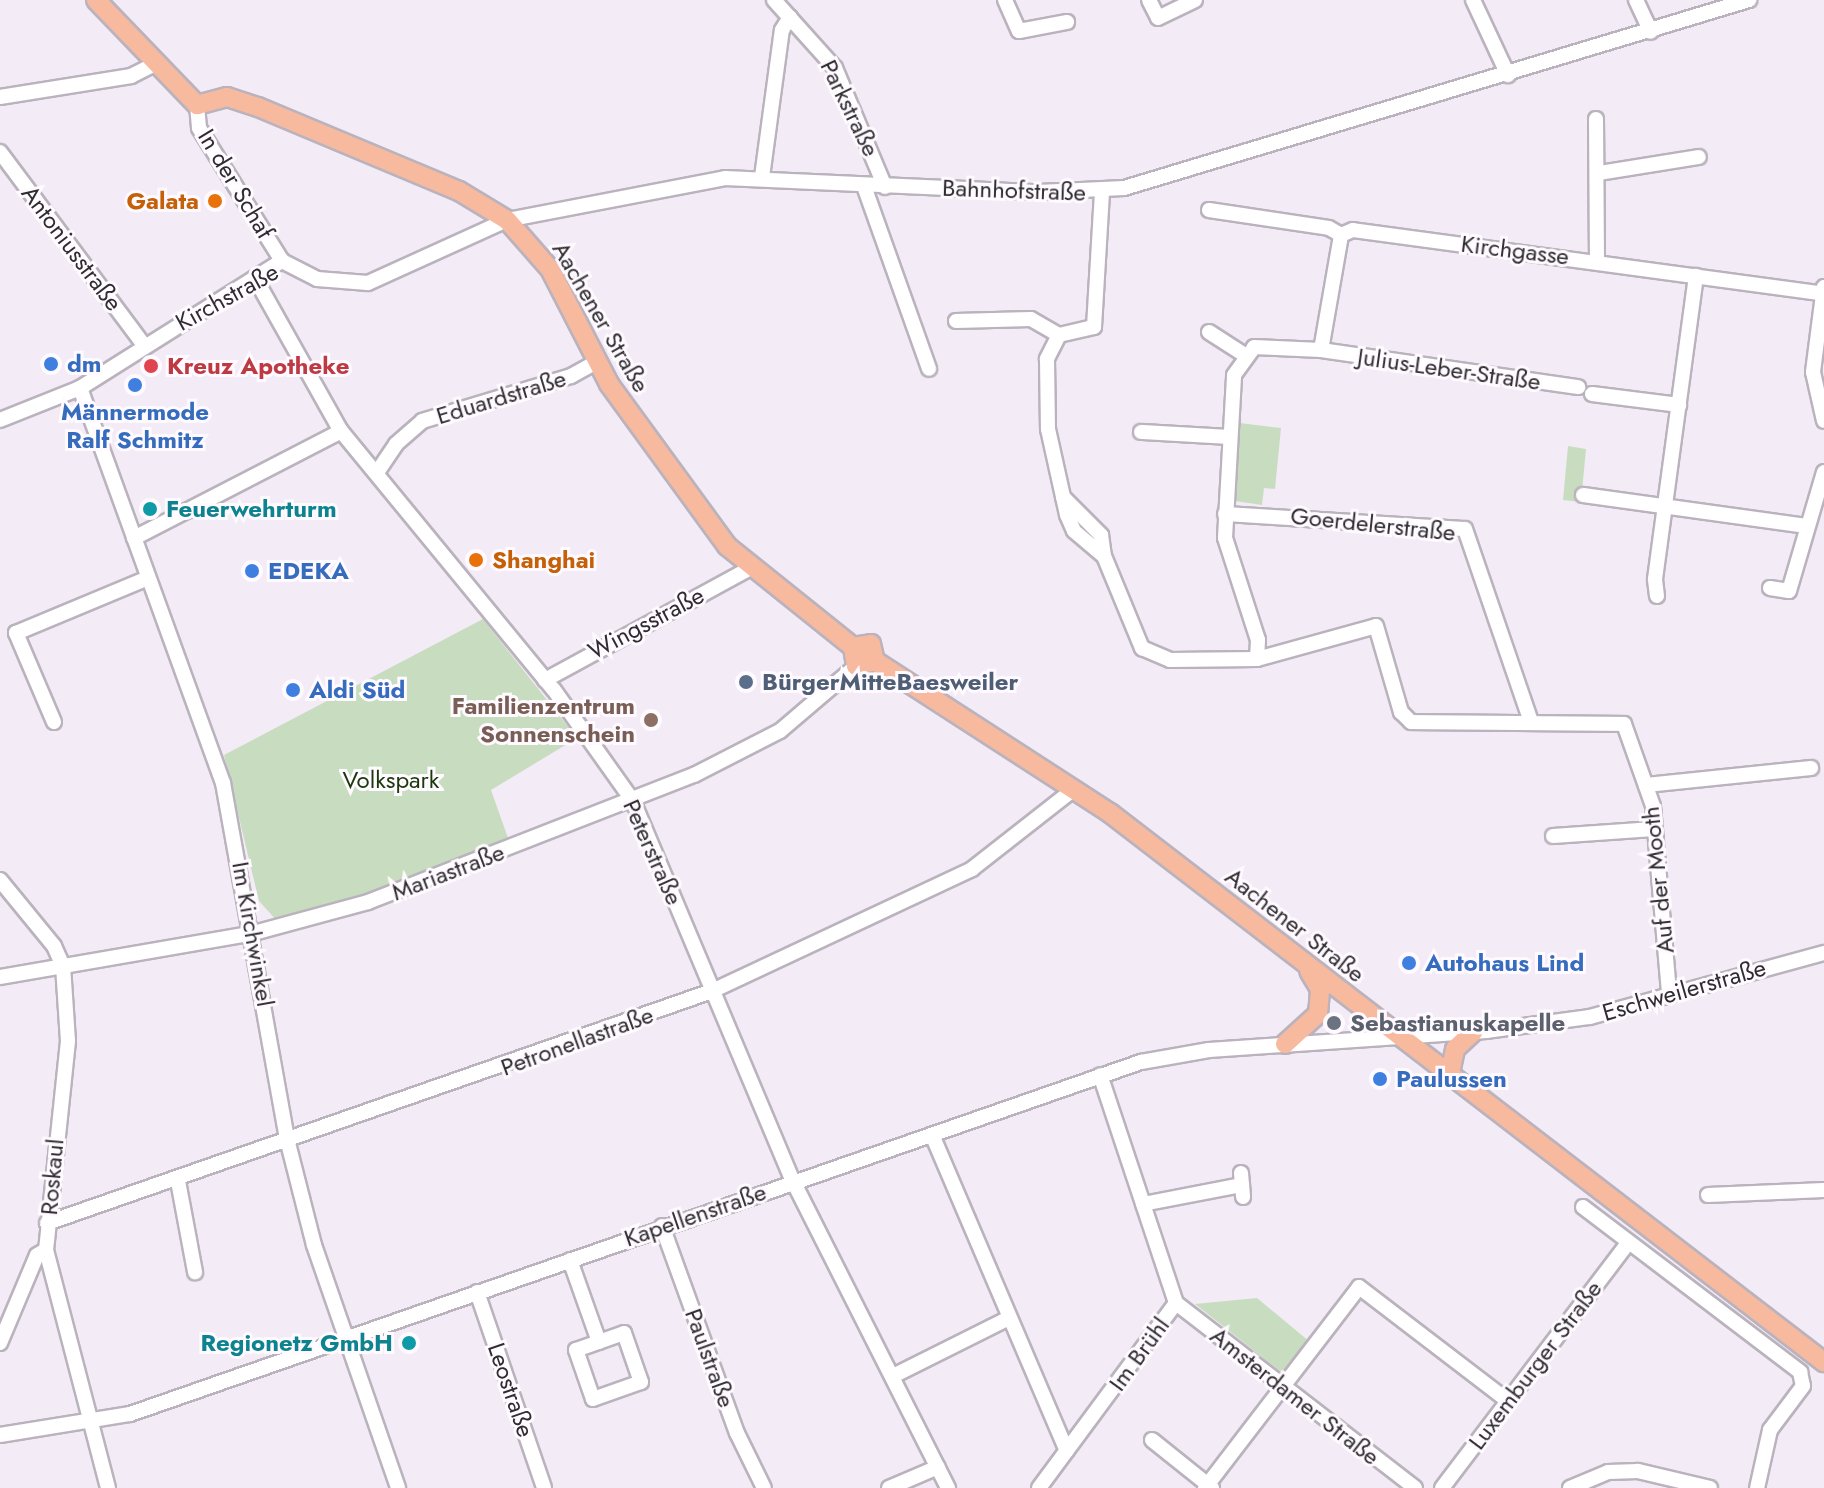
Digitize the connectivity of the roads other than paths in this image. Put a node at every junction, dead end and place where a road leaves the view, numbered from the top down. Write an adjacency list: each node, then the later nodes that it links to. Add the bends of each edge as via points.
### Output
1 (96, 0): 12 (main road)
2 (774, 0): 9 (street, Parkstraße)
3 (1005, 0): 10 (street, via 1019,31)
4 (1149, 0): 5 (street, via 1158,18)
5 (1195, 0)
6 (1473, 0): 13 (street)
7 (1636, 0): 11 (street)
8 (1749, 0): 11 (street, Bahnhofstraße)
9 (790, 17): 20 (street, via 782,30); 22 (street, Parkstraße, via 835,68)
10 (1067, 22)
11 (1651, 32): 13 (street, Bahnhofstraße)
12 (153, 65): 14 (street, via 131,76); 15 (main road)
13 (1508, 75): 23 (street, Bahnhofstraße, via 1207,167)
14 (0, 97)
15 (197, 105): 25 (main road, Aachener Straße, via 227,97 258,107 459,191); 28 (street, In der Schaf, via 199,128)
16 (1596, 119): 19 (street)
17 (0, 152): 36 (street, Antoniusstraße)
18 (1699, 157): 19 (street)
19 (1599, 173): 27 (street)
20 (762, 177): 21 (street, Bahnhofstraße); 25 (street, Bahnhofstraße, via 725,178)
21 (864, 186): 22 (street, Bahnhofstraße); 40 (street, Parkstraße)
22 (885, 187): 23 (street, Bahnhofstraße)
23 (1102, 192): 35 (street, via 1097,319 1087,333)
24 (1209, 210): 26 (street, Kirchgasse, via 1329,228)
25 (507, 220): 28 (street, Kirchstraße, via 368,283 317,279); 39 (main road, Aachener Straße, via 550,269)
26 (1341, 235): 27 (street, Kirchgasse, via 1353,230); 37 (street)
27 (1597, 260): 29 (street, Kirchgasse)
28 (282, 261): 30 (street, Kirchstraße)
29 (1696, 276): 32 (street, Kirchgasse); 44 (street)
30 (255, 278): 36 (street, Kirchstraße); 47 (street, Peterstraße)
31 (1824, 287): 32 (street)
32 (1824, 294): 46 (street, via 1813,372)
33 (956, 321): 35 (street, via 1031,319)
34 (1209, 332): 38 (street)
35 (1059, 335): 62 (street, via 1047,359 1048,429 1063,497 1101,535 1104,556 1150,656)
36 (144, 345): 42 (street, Kirchstraße)
37 (1321, 350): 38 (street, Julius-Leber-Straße, via 1265,345); 41 (street, Julius-Leber-Straße)
38 (1243, 354): 49 (street, via 1234,375)
39 (596, 362): 50 (street, Eduardstraße, via 571,376 422,421 396,444); 57 (main road, Aachener Straße, via 665,465)
40 (929, 369)
41 (1578, 387)
42 (80, 388): 45 (street, Kirchstraße); 56 (street, Im Kirchwinkel)
43 (1592, 394): 44 (street)
44 (1679, 405): 53 (street)
45 (0, 420)
46 (1824, 421)
47 (341, 431): 50 (street, Peterstraße); 56 (street)
48 (1141, 432): 49 (street)
49 (1227, 437): 54 (street)
50 (378, 471): 63 (street, Peterstraße)
51 (1824, 472): 55 (street)
52 (1583, 495): 53 (street)
53 (1665, 506): 55 (street); 60 (street)
54 (1225, 514): 62 (street, via 1228,561 1258,640); 65 (street, Goerdelerstraße, via 1465,529)
55 (1807, 526): 59 (street, via 1789,591)
56 (134, 538): 58 (street, Im Kirchwinkel)
57 (749, 569): 61 (main road, Aachener Straße); 63 (street, Wingsstraße)
58 (148, 578): 64 (street, via 16,633); 73 (street, Im Kirchwinkel, via 223,783)
59 (1770, 588)
60 (1657, 596)
61 (855, 656): 68 (main road, Aachener Straße, via 871,644 875,661); 69 (street, Mariastraße, via 780,731)
62 (1257, 659): 65 (street, via 1376,626 1401,712 1411,722)
63 (545, 680): 69 (street, Peterstraße)
64 (54, 722)
65 (1531, 722): 67 (street, Auf der Mooth, via 1624,724)
66 (1811, 768): 67 (street)
67 (1646, 785): 70 (street, Auf der Mooth)
68 (1074, 789): 75 (main road, Aachener Straße); 78 (street, Petronellastraße, via 972,869)
69 (633, 801): 73 (street, Mariastraße, via 368,902); 78 (street, Peterstraße)
70 (1654, 829): 71 (street); 79 (street, Auf der Mooth)
71 (1553, 836)
72 (0, 880): 76 (street, Roskaul, via 54,946)
73 (254, 933): 76 (street, Mariastraße); 86 (street, Im Kirchwinkel)
74 (1824, 953): 79 (street, Eschweilerstraße)
75 (1303, 962): 81 (main road, Aachener Straße); 82 (main road, via 1321,1002 1311,1026)
76 (63, 966): 77 (street, Mariastraße); 94 (street, Roskaul, via 68,1041)
77 (0, 977)
78 (712, 991): 86 (street, Petronellastraße, via 557,1050); 88 (street, Peterstraße)
79 (1669, 993): 80 (street, Eschweilerstraße, via 1590,1017)
80 (1473, 1032): 81 (street, Eschweilerstraße); 83 (main road, via 1455,1049)
81 (1399, 1035): 82 (street, Kapellenstraße); 83 (main road, Aachener Straße)
82 (1285, 1044): 84 (street, Kapellenstraße, via 1209,1050)
83 (1450, 1073): 106 (main road, Aachener Straße)
84 (1100, 1075): 85 (street, Kapellenstraße); 92 (street, Im Brühl)
85 (933, 1137): 88 (street, Kapellenstraße); 102 (street)
86 (287, 1139): 87 (street, Petronellastraße); 103 (street, Im Kirchwinkel, via 314,1245)
87 (178, 1181): 94 (street, Petronellastraße); 99 (street)
88 (793, 1181): 95 (street, Kapellenstraße); 107 (street, Peterstraße)
89 (1242, 1185): 92 (street)
90 (1824, 1190): 91 (street)
91 (1708, 1195)
92 (1143, 1204): 101 (street, Im Brühl)
93 (1583, 1207): 96 (street)
94 (47, 1223): 97 (street, Roskaul)
95 (662, 1226): 98 (street, Kapellenstraße); 119 (street, Paulstraße, via 737,1433)
96 (1628, 1243): 109 (street, Luxemburger Straße); 127 (street, via 1800,1372 1803,1386 1770,1430)
97 (46, 1250): 105 (street, via 37,1255); 110 (street, Roskaul)
98 (570, 1260): 100 (street, Kapellenstraße); 104 (street)
99 (195, 1272)
100 (477, 1292): 103 (street, Kapellenstraße); 118 (street, Leostraße)
101 (1176, 1303): 108 (street, Amsterdamer Straße); 113 (street, Im Brühl)
102 (1009, 1318): 107 (street); 113 (street)
103 (348, 1337): 110 (street, Kapellenstraße); 117 (street, Im Kirchwinkel)
104 (599, 1342): 104 (street, via 624,1333 641,1382 593,1399 576,1350)
105 (0, 1343)
106 (1824, 1362)
107 (895, 1375): 114 (street, Peterstraße)
108 (1283, 1385): 109 (street, via 1359,1287); 115 (street); 123 (street, Amsterdamer Straße)
109 (1508, 1401): 124 (street, Luxemburger Straße)
110 (90, 1423): 111 (street, Kapellenstraße); 116 (street, Roskaul)
111 (0, 1435)
112 (1152, 1440): 115 (street)
113 (1067, 1451): 122 (street, Im Brühl)
114 (938, 1467): 120 (street); 121 (street, Peterstraße)
115 (1208, 1487)
116 (108, 1488)
117 (398, 1488)
118 (544, 1488)
119 (764, 1488)
120 (889, 1488)
121 (948, 1488)
122 (1039, 1488)
123 (1415, 1488)
124 (1442, 1488)
125 (1570, 1488): 126 (street, via 1608,1472 1638,1471)
126 (1710, 1488)
127 (1757, 1488)

